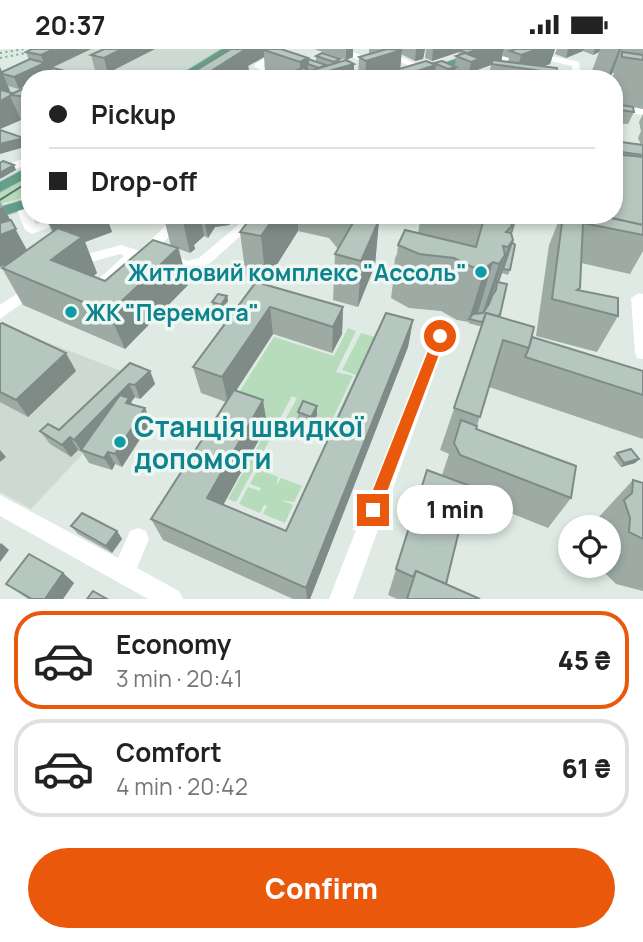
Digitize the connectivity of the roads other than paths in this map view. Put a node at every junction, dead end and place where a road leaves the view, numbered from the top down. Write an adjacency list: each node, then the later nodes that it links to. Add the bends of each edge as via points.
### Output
1 (229, 49): 13 (main road)
2 (257, 49): 8 (street)
3 (340, 49): 15 (street, via 381,67)
4 (377, 49): 9 (street)
5 (400, 49): 9 (street)
6 (551, 49): 10 (street)
7 (486, 50): 10 (street, via 513,61); 17 (main road)
8 (279, 51): 11 (street)
9 (387, 52): 16 (street)
10 (534, 55): 18 (street, via 576,64)
11 (265, 59): 12 (street); 14 (street, via 257,66)
12 (276, 63)
13 (193, 70)
14 (265, 70)
15 (374, 70)
16 (425, 70)
17 (430, 70)
18 (576, 70)
19 (623, 110): 20 (street)
20 (643, 113)
21 (0, 165): 22 (street)
22 (21, 166)
23 (21, 167): 25 (street)
24 (21, 170): 26 (main road)
25 (0, 172)
26 (0, 188)
27 (21, 205): 28 (main road)
28 (0, 212)
29 (26, 224): 30 (street, via 27,232)
30 (50, 224)
31 (175, 224): 32 (street, via 148,250 187,267 204,261)
32 (247, 224)
33 (135, 254): 34 (street, via 155,264); 35 (street, via 97,290 112,299); 37 (street, via 116,249 54,272)
34 (146, 274)
35 (120, 297)
36 (639, 299): 39 (street)
37 (0, 313)
38 (440, 336): 44 (street)
39 (643, 353)
40 (0, 505): 42 (street)
41 (138, 539): 42 (street)
42 (123, 573): 43 (street)
43 (171, 599)
44 (341, 599)

